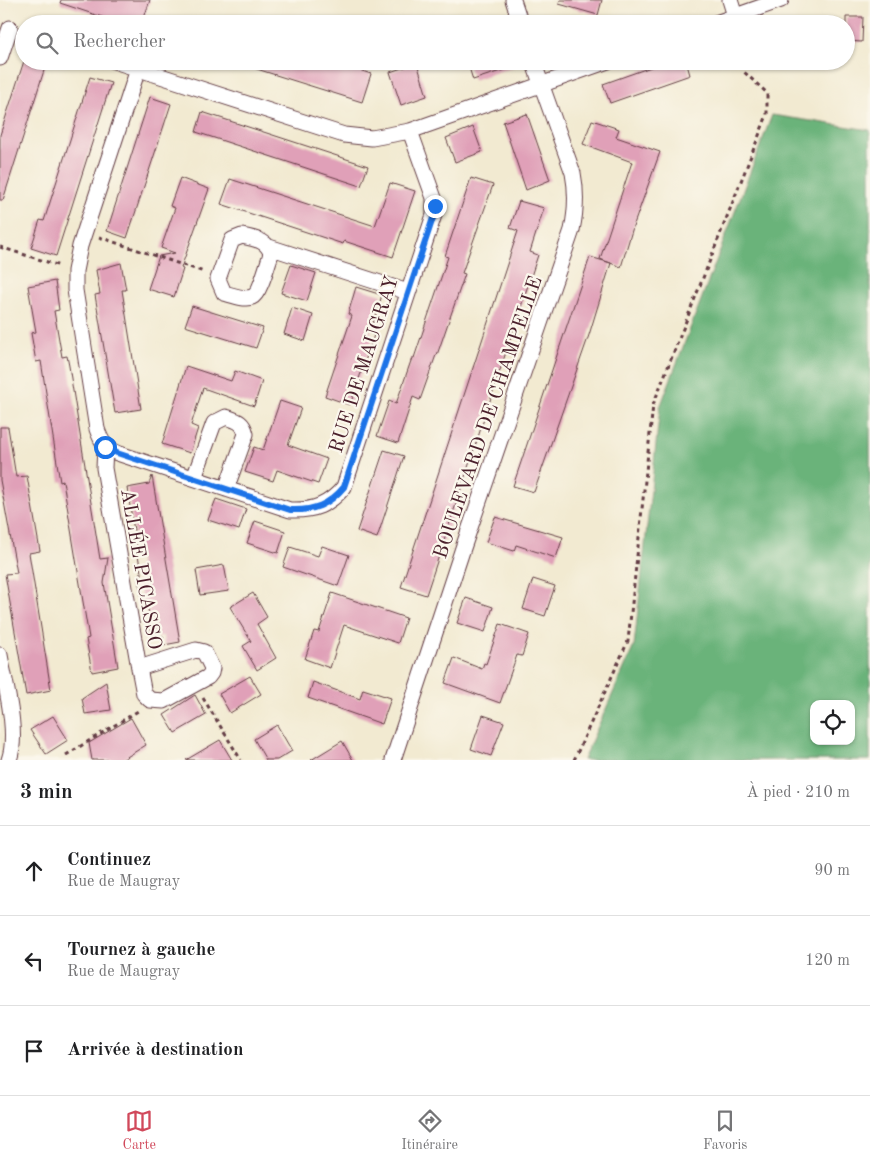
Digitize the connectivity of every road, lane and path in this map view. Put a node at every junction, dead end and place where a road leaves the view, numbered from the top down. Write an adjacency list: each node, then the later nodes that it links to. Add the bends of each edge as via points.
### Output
1 (513, 0): 4 (street)
2 (730, 0): 5 (street)
3 (781, 0): 6 (street)
4 (518, 15)
5 (734, 15)
6 (737, 15)
7 (11, 28): 8 (street)
8 (0, 58)
9 (138, 70): 16 (street)
10 (141, 70): 15 (street, via 344,135 372,138)
11 (536, 70): 14 (street, BOULEVARD DE CHAMPELLE)
12 (583, 70): 14 (street)
13 (744, 70): 33 (path, via 768,93 767,115 654,405 628,641)
14 (542, 85): 15 (street); 32 (street, BOULEVARD DE CHAMPELLE, via 576,186 576,212)
15 (410, 131): 21 (street, RUE DE MAUGRAY, via 435,206)
16 (85, 232): 19 (street); 20 (path)
17 (0, 247): 19 (path)
18 (269, 247): 20 (street, via 262,241 236,237 232,240); 20 (street, via 271,254 257,293 252,297 224,293); 21 (street)
19 (75, 271): 22 (street, via 75,290 97,429)
20 (219, 277)
21 (408, 292): 24 (street, RUE DE MAUGRAY, via 344,487 336,497 317,508 290,510)
22 (105, 447): 23 (street, RUE DE MAUGRAY); 26 (street, ALLÉE PICASSO, via 104,468)
23 (194, 478): 24 (street, RUE DE MAUGRAY); 24 (street, via 214,423 226,417 240,421 246,434)
24 (226, 488)
25 (0, 655): 30 (street, via 12,728)
26 (139, 668): 27 (street, ALLÉE PICASSO, via 200,650 212,668 208,677); 28 (street, ALLÉE PICASSO, via 144,694)
27 (195, 684): 28 (street, ALLÉE PICASSO, via 164,701); 31 (path)
28 (150, 700): 29 (path, via 133,715)
29 (66, 755)
30 (9, 760)
31 (241, 760)
32 (393, 760)
33 (574, 760)

